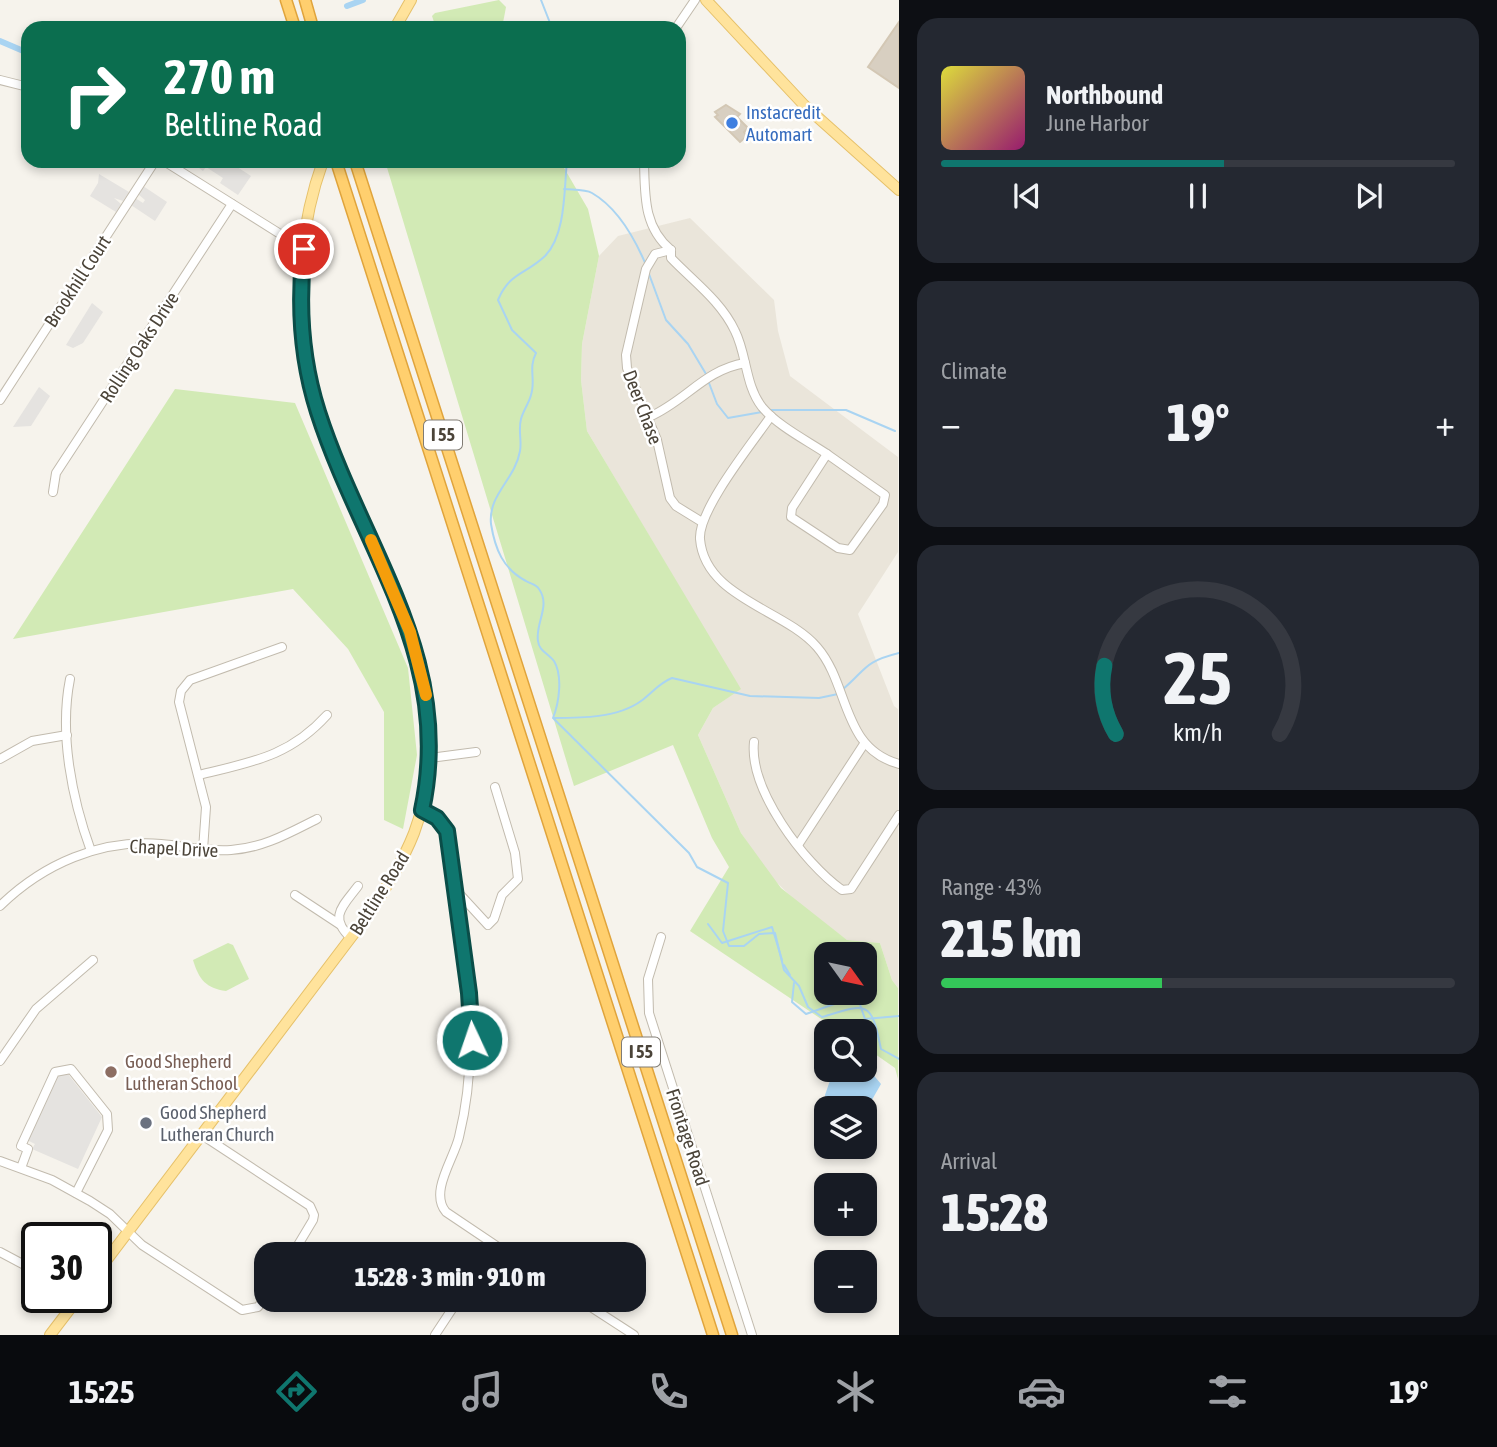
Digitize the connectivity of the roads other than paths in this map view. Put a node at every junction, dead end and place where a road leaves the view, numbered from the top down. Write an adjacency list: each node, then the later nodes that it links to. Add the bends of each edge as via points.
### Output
1 (286, 0): 6 (highway)
2 (305, 0): 7 (highway)
3 (411, 0): 8 (main road)
4 (695, 0): 9 (street)
5 (706, 0): 18 (main road, via 804,105)
6 (293, 21)
7 (311, 21)
8 (399, 21)
9 (681, 21)
10 (0, 80): 11 (street)
11 (21, 85)
12 (150, 168): 23 (street, Brookhill Court)
13 (175, 168): 19 (street)
14 (321, 168): 20 (main road, Beltline Road)
15 (338, 168): 73 (highway, I 55)
16 (357, 168): 74 (highway, I 55)
17 (644, 168): 21 (street, via 648,217 657,238)
18 (898, 190)
19 (232, 204): 20 (street); 27 (street, Rolling Oaks Drive, via 56,473)
20 (304, 249): 36 (main road, Beltline Road, via 301,314 313,395 417,654 430,718)
21 (671, 250): 22 (street, via 671,258 730,321); 25 (street, Deer Chase, via 655,254 646,269 626,355 628,374)
22 (745, 363): 24 (street, via 752,391); 25 (street, via 711,373 680,401)
23 (0, 400)
24 (771, 416): 26 (street); 28 (street)
25 (649, 417): 28 (street, Deer Chase, via 670,498)
26 (827, 454): 26 (street, via 885,495 883,505 849,550 838,548 792,517 792,508)
27 (53, 492)
28 (702, 522): 34 (street, via 702,547 720,580 816,646 834,671 851,725)
29 (282, 648): 39 (street, via 197,677 183,687 179,702)
30 (70, 679): 32 (street)
31 (327, 715): 39 (street, via 304,739 284,751)
32 (66, 735): 37 (street, via 32,741); 46 (street, via 80,818)
33 (754, 742): 44 (street, via 752,759 764,789)
34 (864, 744): 38 (street); 44 (street)
35 (476, 752): 36 (street)
36 (430, 758): 41 (main road, Beltline Road)
37 (0, 759)
38 (898, 764)
39 (199, 775): 45 (street, via 206,807)
40 (495, 788): 48 (street, via 518,879 497,902 488,925)
41 (422, 810): 48 (street, via 437,818 447,831); 53 (main road, Beltline Road, via 399,865)
42 (898, 815): 44 (street, via 847,891)
43 (317, 819): 45 (street, Chapel Drive, via 258,846)
44 (798, 845)
45 (203, 849): 46 (street, Chapel Drive, via 148,844)
46 (91, 851): 50 (street, Chapel Drive, via 39,874)
47 (358, 886): 51 (street, via 341,909)
48 (453, 887): 62 (street, via 469,993 472,1061 459,1140 439,1198 446,1212)
49 (295, 895): 51 (street)
50 (0, 906)
51 (338, 924): 53 (street)
52 (661, 937): 75 (street, Frontage Road, via 648,979 649,1013)
53 (351, 938): 56 (main road, Beltline Road)
54 (93, 960): 55 (street, via 36,1009)
55 (0, 1060)
56 (202, 1135): 60 (main road, Beltline Road); 61 (street, via 310,1206 313,1220)
57 (0, 1161): 58 (street)
58 (21, 1168): 59 (street); 59 (street, via 28,1149 21,1146 55,1072 71,1069 107,1114 108,1130)
59 (76, 1193): 60 (street)
60 (129, 1231): 64 (main road, Beltline Road); 66 (street, via 153,1253 243,1310)
61 (300, 1242)
62 (491, 1242)
63 (0, 1252): 65 (street)
64 (112, 1253)
65 (21, 1263)
66 (254, 1308)
67 (450, 1312): 71 (street)
68 (599, 1312): 72 (street)
69 (67, 1313): 70 (main road)
70 (50, 1335)
71 (435, 1335)
72 (634, 1335)
73 (713, 1335)
74 (732, 1335)
75 (752, 1335)

